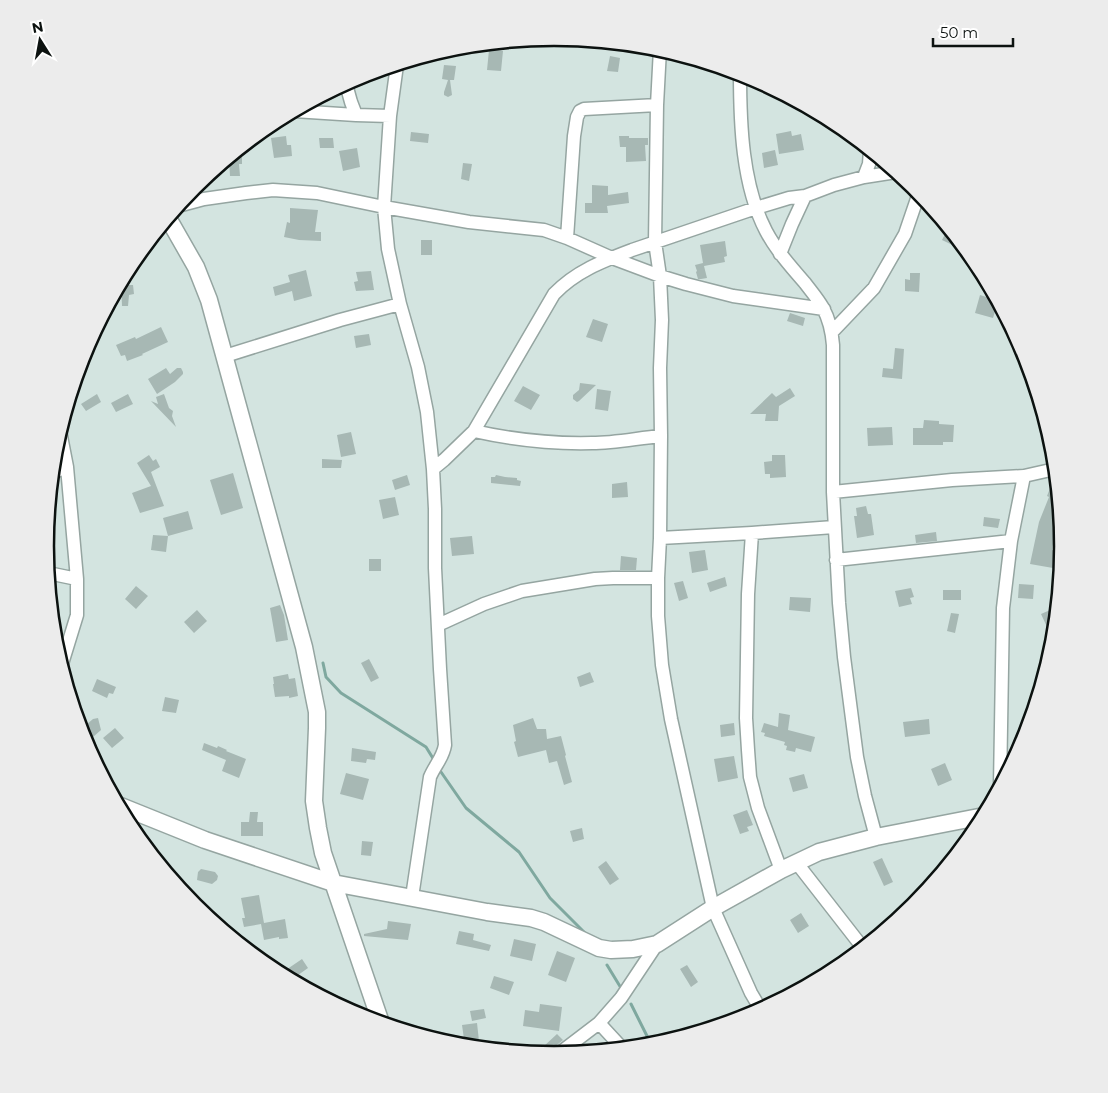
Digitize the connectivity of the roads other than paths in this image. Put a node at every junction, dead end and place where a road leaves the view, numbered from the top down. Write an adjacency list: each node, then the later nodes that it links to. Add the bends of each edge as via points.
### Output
1 (660, 58): 5 (street)
2 (396, 72): 8 (street)
3 (740, 82): 16 (street, via 741,123 749,183)
4 (348, 91): 7 (street)
5 (657, 105): 18 (street, via 584,109 580,112 574,136); 19 (street)
6 (306, 112): 7 (street)
7 (356, 115): 8 (street)
8 (390, 116): 15 (street)
9 (869, 158): 11 (street)
10 (887, 173): 11 (street)
11 (864, 177): 12 (street)
12 (805, 196): 16 (street); 20 (street)
13 (191, 202): 15 (street, via 273,190 318,193)
14 (916, 202): 25 (street, via 905,234 874,288)
15 (384, 207): 18 (street, via 468,222 544,230); 23 (street, via 388,249)
16 (756, 208): 19 (street); 20 (street)
17 (172, 224): 26 (street, via 203,284)
18 (567, 238): 21 (street)
19 (655, 242): 21 (street); 22 (street)
20 (780, 254): 24 (street)
21 (612, 258): 22 (street); 27 (street, via 577,274 554,294)
22 (660, 276): 24 (street, via 733,296); 28 (street)
23 (400, 304): 26 (street); 31 (street, via 427,412)
24 (824, 308): 25 (street)
25 (832, 332): 35 (street)
26 (225, 356): 52 (street, via 304,647 317,712 314,801)
27 (474, 431): 28 (street, via 524,441 594,444); 31 (street)
28 (661, 436): 38 (street)
29 (63, 448): 30 (street)
30 (67, 467): 32 (street); 43 (street)
31 (433, 469): 44 (street)
32 (60, 470)
33 (1048, 470): 34 (street)
34 (1024, 476): 35 (street); 39 (street)
35 (833, 492): 36 (street)
36 (834, 527): 37 (street); 40 (street)
37 (752, 533): 38 (street); 51 (street, via 746,718 750,777)
38 (660, 538): 42 (street)
39 (1011, 541): 40 (street); 46 (street, via 1003,608)
40 (836, 560): 49 (street, via 857,757)
41 (55, 574): 43 (street)
42 (658, 578): 44 (street, via 604,578 522,591); 54 (street, via 662,665)
43 (77, 579): 45 (street, via 78,615)
44 (438, 625): 53 (street, via 445,745 430,778)
45 (65, 654)
46 (1000, 773)
47 (129, 809): 52 (street, via 205,840)
48 (974, 818): 49 (street)
49 (876, 837): 50 (street, via 819,852)
50 (796, 862): 51 (street); 55 (street)
51 (781, 870): 54 (street)
52 (332, 883): 53 (street); 58 (street)
53 (412, 898): 56 (street, via 531,918 604,949 633,949)
54 (713, 908): 56 (street); 57 (street)
55 (859, 943)
56 (657, 944): 59 (street, via 621,998)
57 (757, 1003)
58 (378, 1015)
59 (599, 1023): 60 (street); 61 (street)
60 (617, 1042)
61 (568, 1047)

